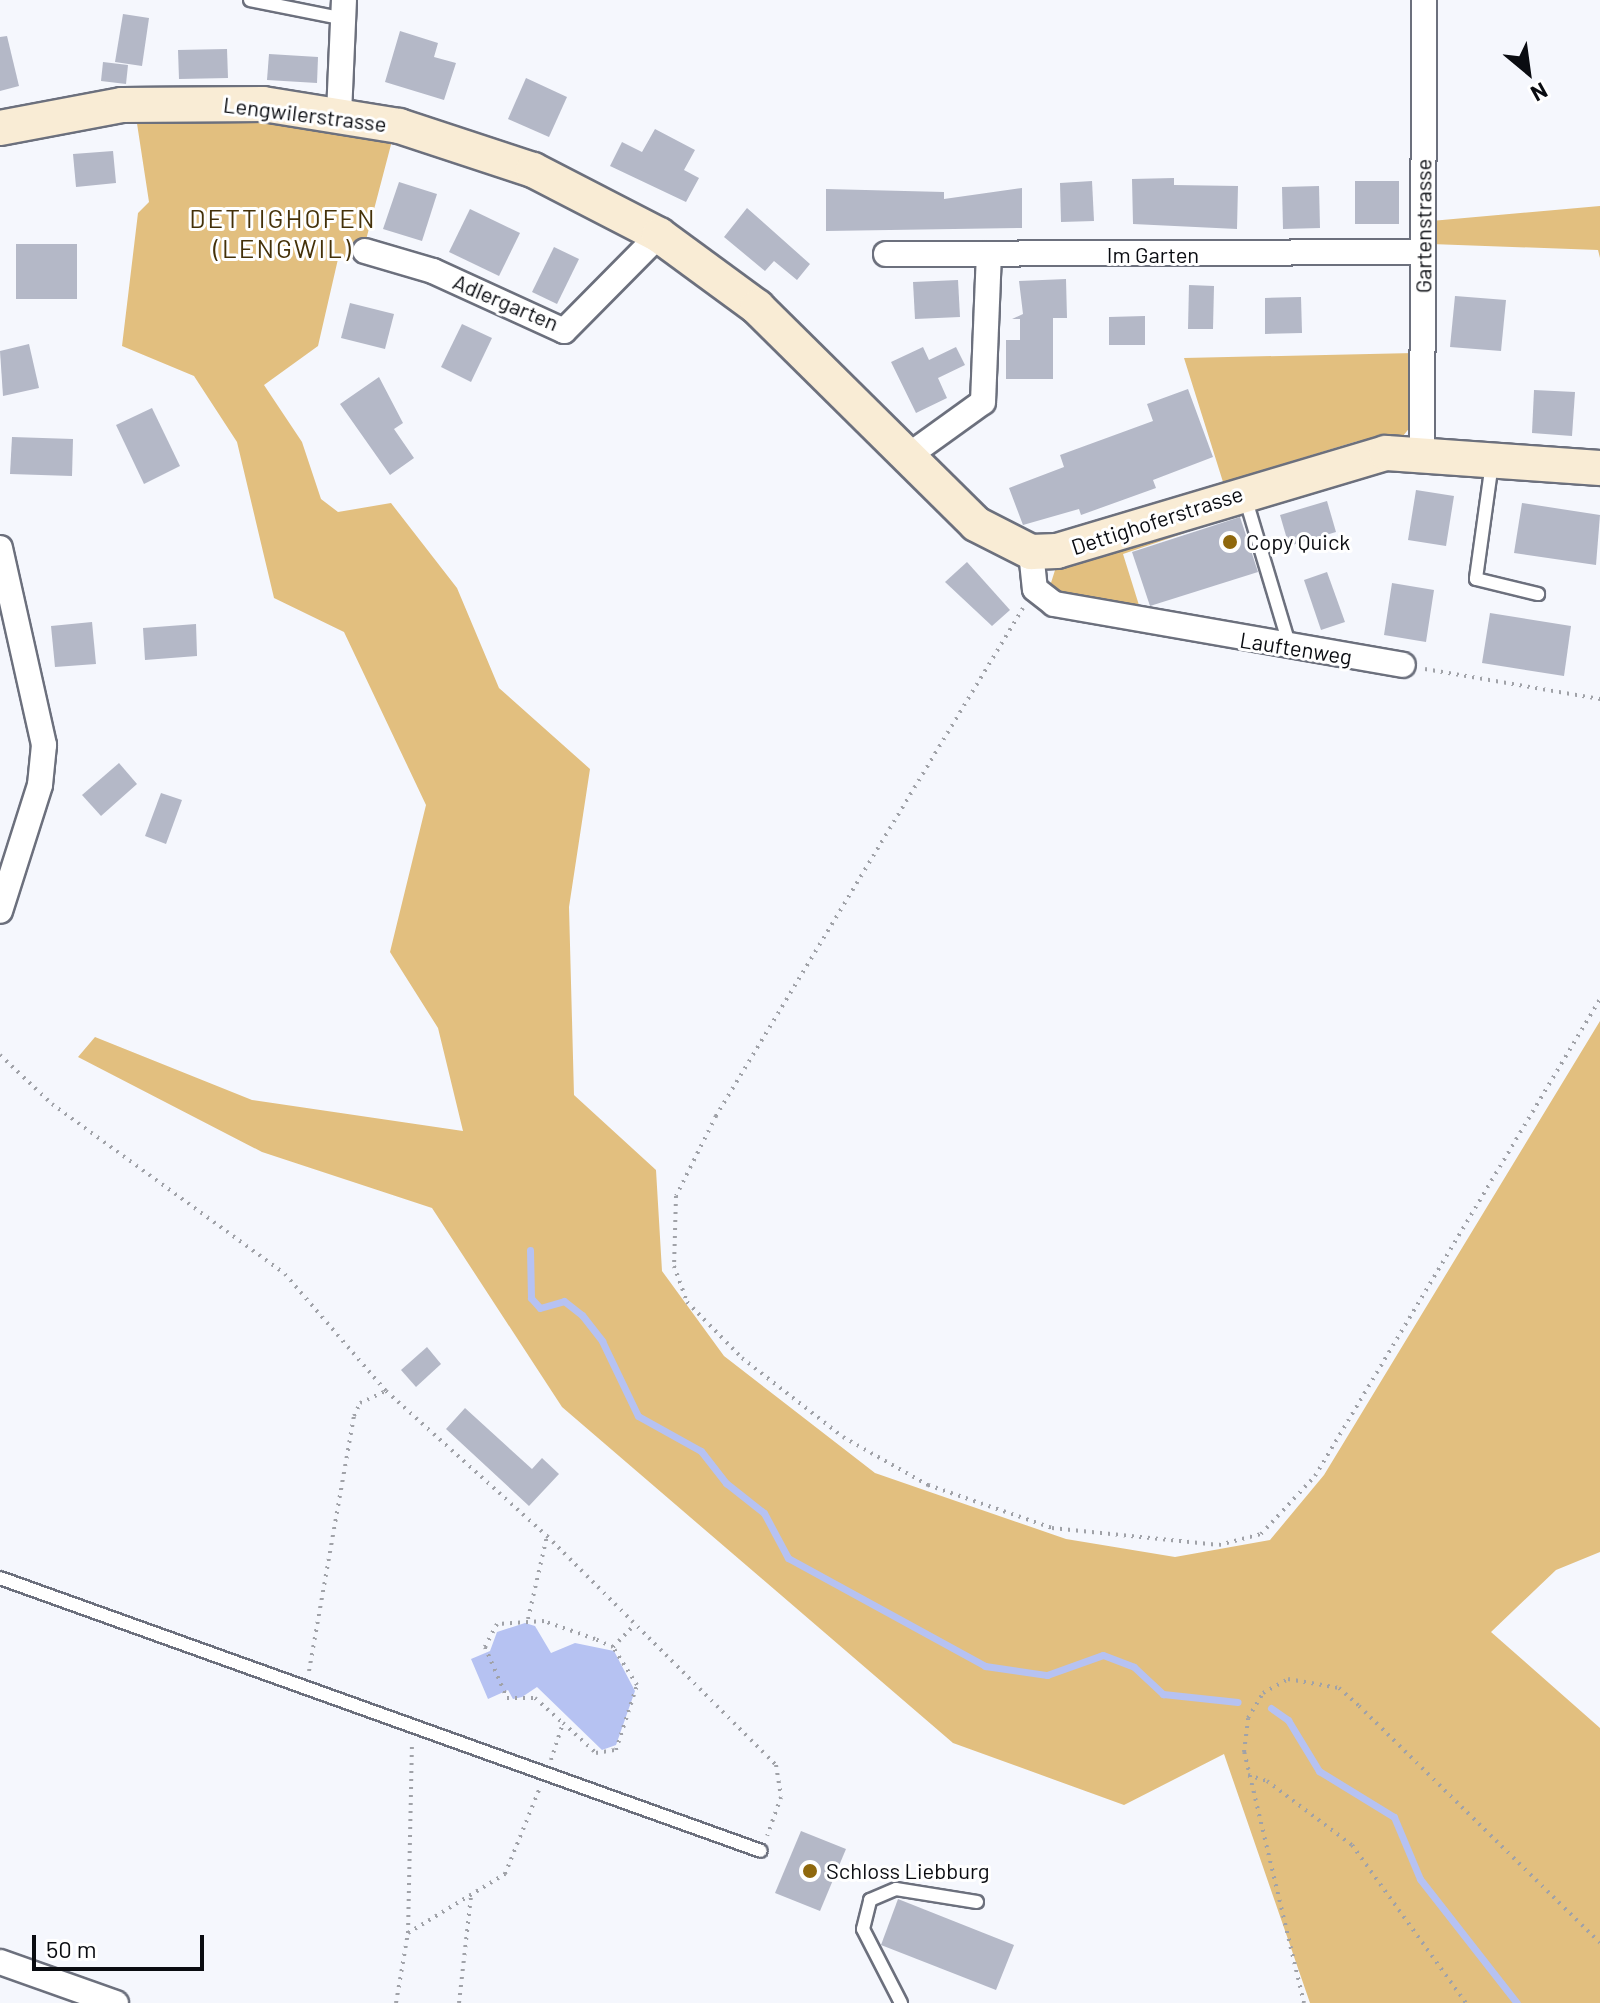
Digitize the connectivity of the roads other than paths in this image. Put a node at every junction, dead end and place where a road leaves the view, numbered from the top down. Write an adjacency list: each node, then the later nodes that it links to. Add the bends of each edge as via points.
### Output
1 (250, 0): 3 (lane)
2 (1424, 0): 8 (street, Gartenstrasse)
3 (344, 9): 4 (street)
4 (339, 114): 5 (street, Lengwilerstrasse, via 263,104 122,105); 6 (street, Lengwilerstrasse, via 467,144 601,201)
5 (0, 128)
6 (670, 242): 7 (street, Adlergarten, via 564,331 433,271); 12 (street, via 757,307)
7 (365, 251)
8 (1420, 252): 10 (street, Im Garten); 11 (street, Gartenstrasse)
9 (886, 254): 10 (street, Im Garten)
10 (989, 254): 12 (street, via 983,402)
11 (1422, 451): 13 (street, Dettighoferstrasse); 15 (street, Dettighoferstrasse, via 1364,457)
12 (908, 456): 17 (street, via 976,524)
13 (1493, 458): 14 (street, Dettighoferstrasse); 18 (lane, via 1476,579)
14 (1600, 468)
15 (1244, 492): 17 (street, Dettighoferstrasse, via 1057,551); 19 (lane)
16 (0, 548): 21 (street, via 44,745 40,785)
17 (1031, 552): 19 (street, Lauftenweg, via 1035,589 1085,613)
18 (1538, 594)
19 (1290, 647): 20 (street, Lauftenweg)
20 (1403, 665)
21 (0, 911)
22 (0, 1578): 23 (lane)
23 (761, 1851)
24 (977, 1902): 27 (lane, via 896,1889 870,1900 863,1929)
25 (0, 1962): 26 (street)
26 (116, 2003)
27 (901, 2003)

